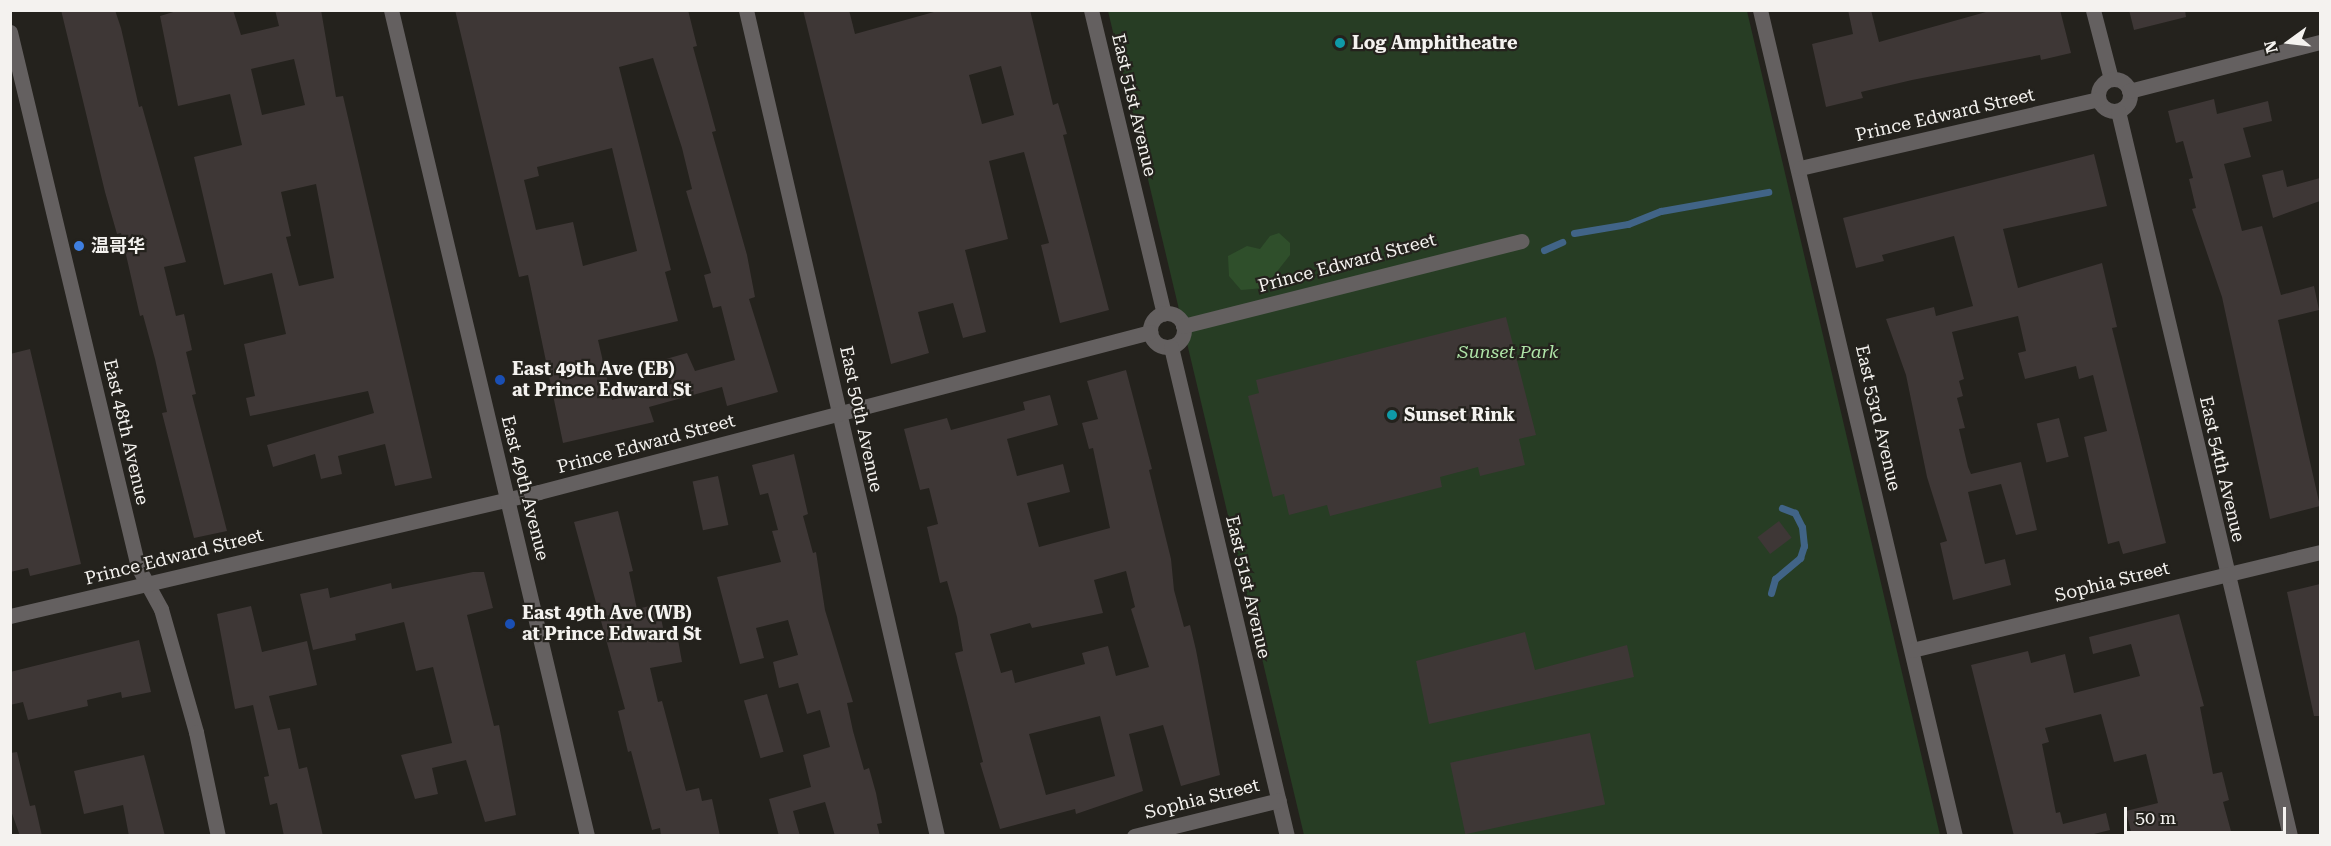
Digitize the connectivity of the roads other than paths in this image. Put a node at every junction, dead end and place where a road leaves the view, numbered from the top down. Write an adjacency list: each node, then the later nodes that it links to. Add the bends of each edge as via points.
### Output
1 (390, 10): 19 (street, East 49th Avenue)
2 (746, 10): 18 (street, East 50th Avenue)
3 (1091, 10): 14 (street, East 51st Avenue)
4 (1760, 10): 12 (street, East 53rd Avenue)
5 (2093, 10): 8 (street)
6 (10, 32): 22 (street, East 48th Avenue, via 138,567)
7 (2320, 42): 9 (street)
8 (2111, 79): 9 (street, via 2120,80); 10 (street, via 2099,89)
9 (2129, 91): 11 (street, via 2129,101)
10 (2098, 99): 11 (street, via 2103,108); 12 (street, Prince Edward Street)
11 (2118, 111): 21 (street, East 54th Avenue)
12 (1800, 168): 24 (street, East 53rd Avenue)
13 (1522, 241): 15 (street, Prince Edward Street)
14 (1164, 313): 15 (street, via 1174,314); 16 (street, via 1154,318)
15 (1183, 326): 17 (street, via 1183,336)
16 (1150, 332): 17 (street, via 1155,343); 18 (street, Prince Edward Street)
17 (1171, 347): 25 (street, East 51st Avenue)
18 (840, 413): 19 (street, Prince Edward Street); 28 (street, East 50th Avenue)
19 (508, 500): 22 (street, Prince Edward Street); 27 (street, East 49th Avenue)
20 (2320, 552): 21 (street, Sophia Street)
21 (2227, 574): 24 (street, Sophia Street); 32 (street, East 54th Avenue)
22 (148, 585): 23 (street, Prince Edward Street); 26 (street, East 48th Avenue, via 161,609 196,732)
23 (10, 616)
24 (1912, 650): 31 (street, East 53rd Avenue)
25 (1279, 800): 29 (street, Sophia Street); 30 (street, East 51st Avenue)
26 (218, 836)
27 (587, 836)
28 (937, 836)
29 (1134, 836)
30 (1287, 836)
31 (1955, 836)
32 (2289, 836)

